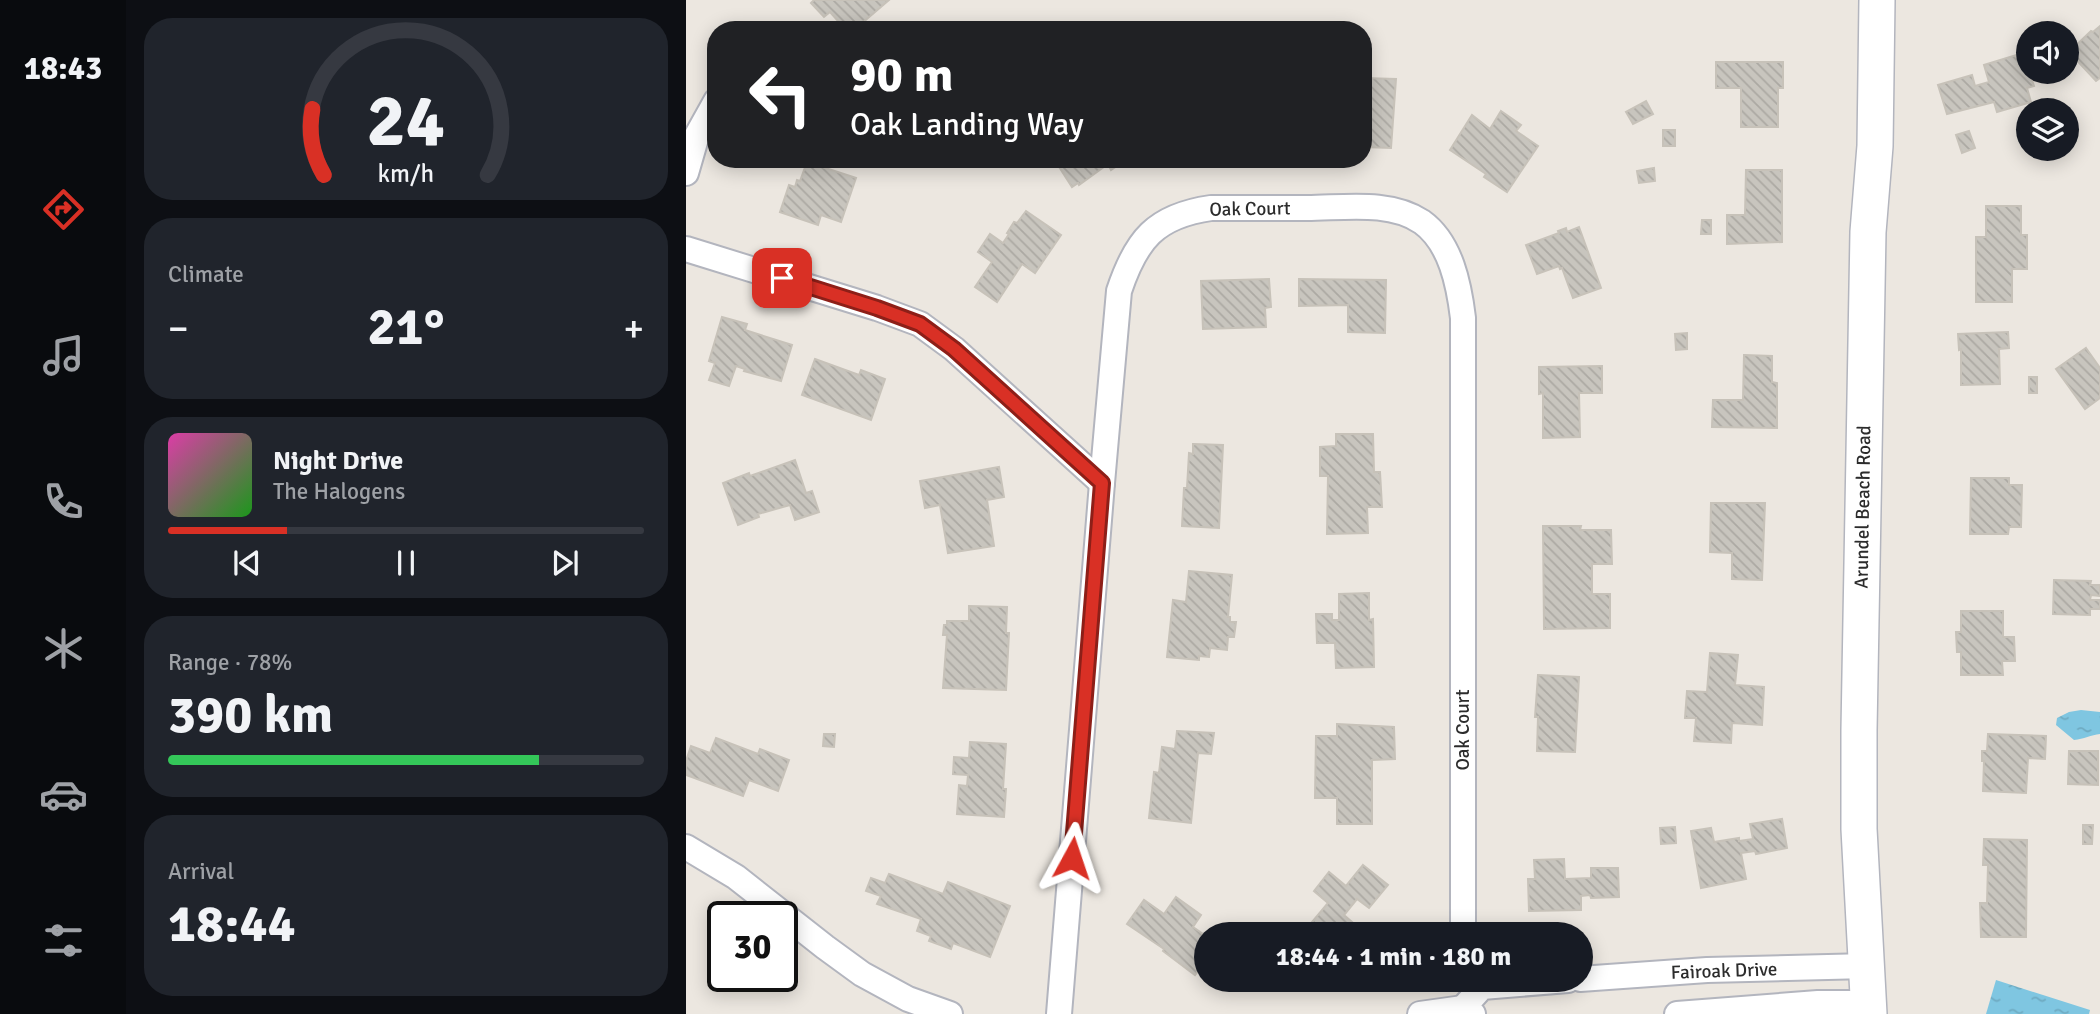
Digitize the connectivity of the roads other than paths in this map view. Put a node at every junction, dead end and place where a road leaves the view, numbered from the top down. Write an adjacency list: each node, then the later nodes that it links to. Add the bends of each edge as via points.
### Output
1 (1877, 0): 8 (street, Arundel Beach Road, via 1859,719 1859,830)
2 (707, 118): 3 (street)
3 (686, 173)
4 (686, 249): 5 (street, via 920,324 954,349)
5 (1102, 483): 7 (street, Oak Court, via 1119,291 1129,262 1162,224 1186,212 1211,208 1370,207 1400,212 1422,223 1439,241 1452,266 1463,318); 15 (street, Oak Court)
6 (686, 848): 14 (street, via 736,877 862,974 908,999)
7 (1462, 922)
8 (1868, 966): 9 (street, Fairoak Drive); 12 (street, Arundel Beach Road)
9 (1593, 978)
10 (1465, 992): 13 (street)
11 (1479, 992): 13 (street)
12 (1869, 1009): 17 (street, Fairoak Drive, via 1818,1003)
13 (1468, 1011): 16 (street)
14 (950, 1014)
15 (1059, 1014)
16 (1420, 1014)
17 (1677, 1014)

